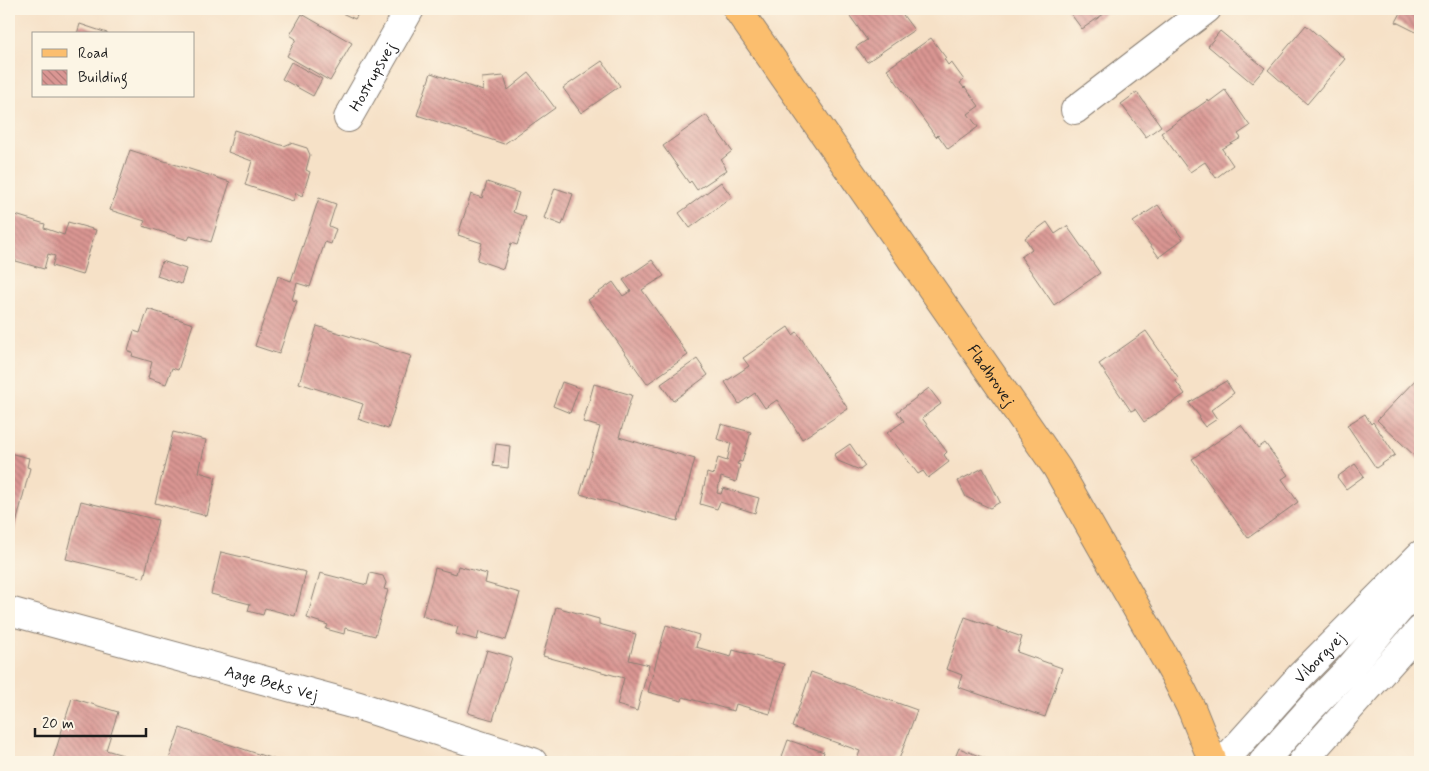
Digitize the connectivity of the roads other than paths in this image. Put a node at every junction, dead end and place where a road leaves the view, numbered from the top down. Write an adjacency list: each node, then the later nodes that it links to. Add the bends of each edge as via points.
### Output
1 (410, 9): 5 (street, Hostrupsvej)
2 (737, 9): 11 (main road, Fladbrovej, via 1057,468 1174,674)
3 (1207, 9): 4 (street)
4 (1075, 110)
5 (348, 118)
6 (1420, 555): 12 (street, Viborgvej, via 1301,675)
7 (1420, 585): 13 (street, via 1348,670)
8 (9, 610): 10 (street, Aage Beks Vej, via 358,706)
9 (1420, 630): 14 (street)
10 (533, 762)
11 (1213, 762)
12 (1223, 762)
13 (1263, 762)
14 (1302, 762)

